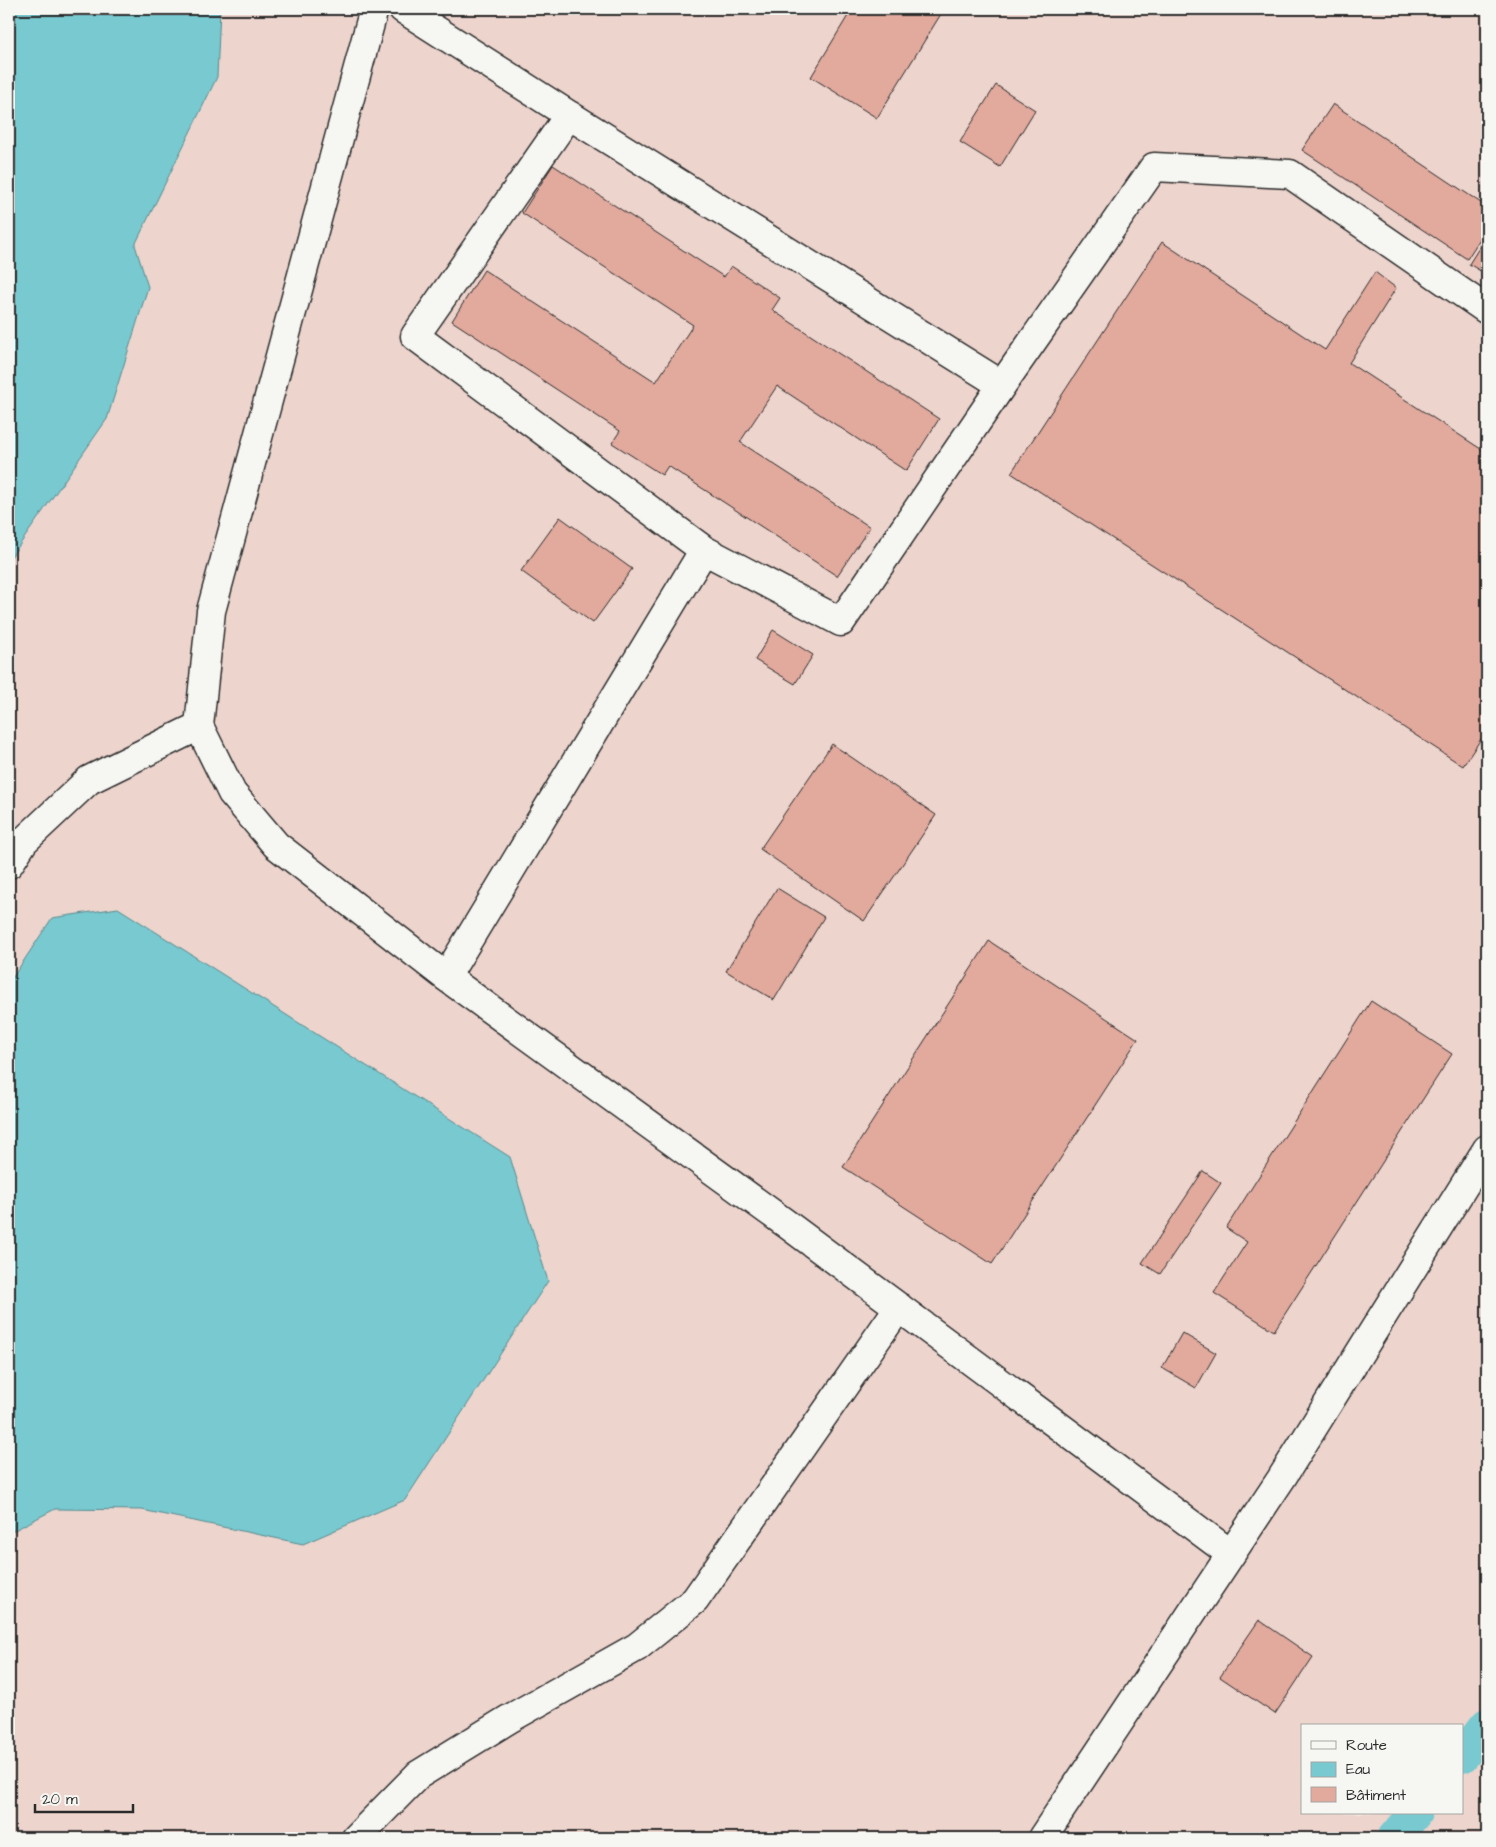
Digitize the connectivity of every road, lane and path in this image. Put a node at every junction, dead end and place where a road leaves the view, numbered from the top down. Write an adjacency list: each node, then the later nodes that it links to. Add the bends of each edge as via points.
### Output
1 (374, 9): 7 (lane, via 211,611)
2 (403, 9): 3 (lane)
3 (569, 115): 5 (lane); 6 (lane, via 415,336)
4 (1487, 310): 5 (lane, via 1290,174 1154,167)
5 (1002, 385): 6 (lane, via 841,622)
6 (704, 550): 9 (lane)
7 (200, 726): 8 (lane, via 88,780 24,841); 9 (lane, via 232,792 276,845)
8 (9, 864)
9 (446, 977): 11 (lane)
10 (1487, 1148): 12 (lane)
11 (899, 1307): 12 (lane); 13 (lane, via 695,1600 637,1646 418,1775)
12 (1231, 1554): 14 (lane)
13 (356, 1838)
14 (1042, 1838)

